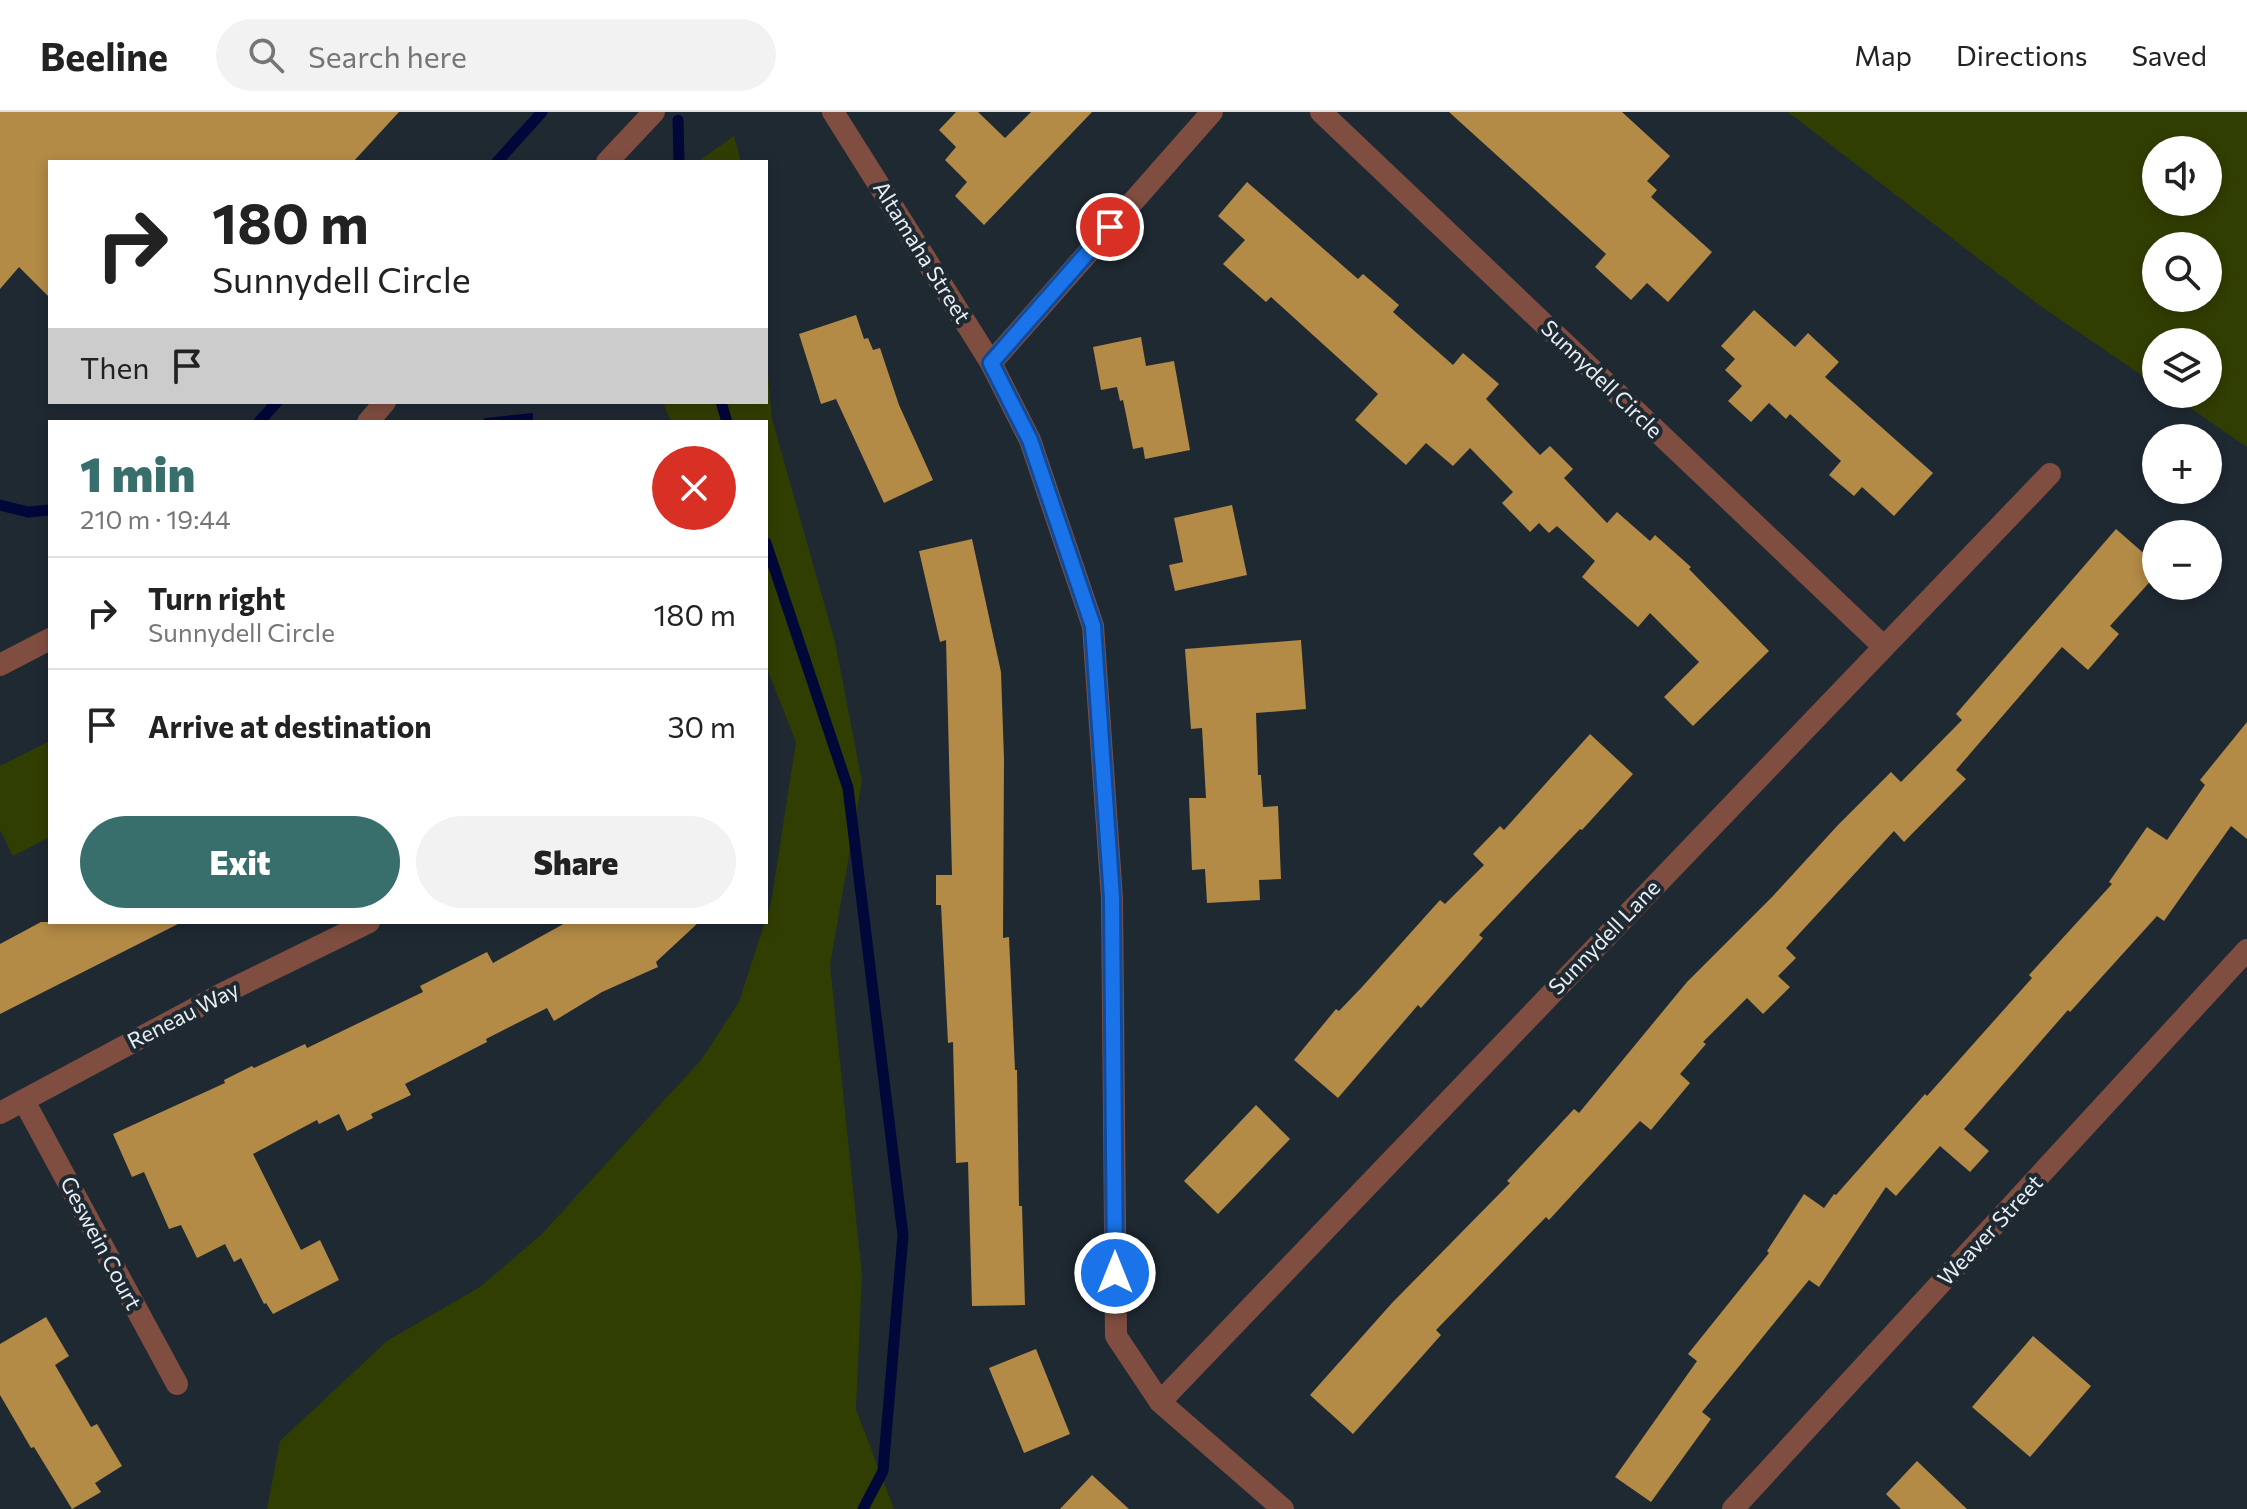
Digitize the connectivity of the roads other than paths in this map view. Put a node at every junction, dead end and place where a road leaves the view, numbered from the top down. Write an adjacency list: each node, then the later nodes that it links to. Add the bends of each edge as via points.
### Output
1 (654, 112): 5 (street)
2 (833, 112): 6 (street, Altamaha Street)
3 (1212, 112): 6 (street)
4 (1321, 112): 11 (street, Sunnydell Circle)
5 (609, 160)
6 (991, 363): 18 (street, Altamaha Street, via 1030,440 1093,626 1112,898 1116,1336)
7 (383, 404): 8 (street)
8 (370, 420)
9 (2050, 474): 11 (street, Sunnydell Lane)
10 (48, 640): 12 (street)
11 (1883, 646): 18 (street, Sunnydell Lane)
12 (0, 665)
13 (365, 924): 15 (street, Reneau Way)
14 (2247, 950): 20 (street, Weaver Street)
15 (24, 1101): 16 (street, Reneau Way); 17 (street, Geswein Court)
16 (0, 1113)
17 (177, 1384)
18 (1160, 1402): 19 (street, Altamaha Street)
19 (1283, 1509)
20 (1733, 1509)

